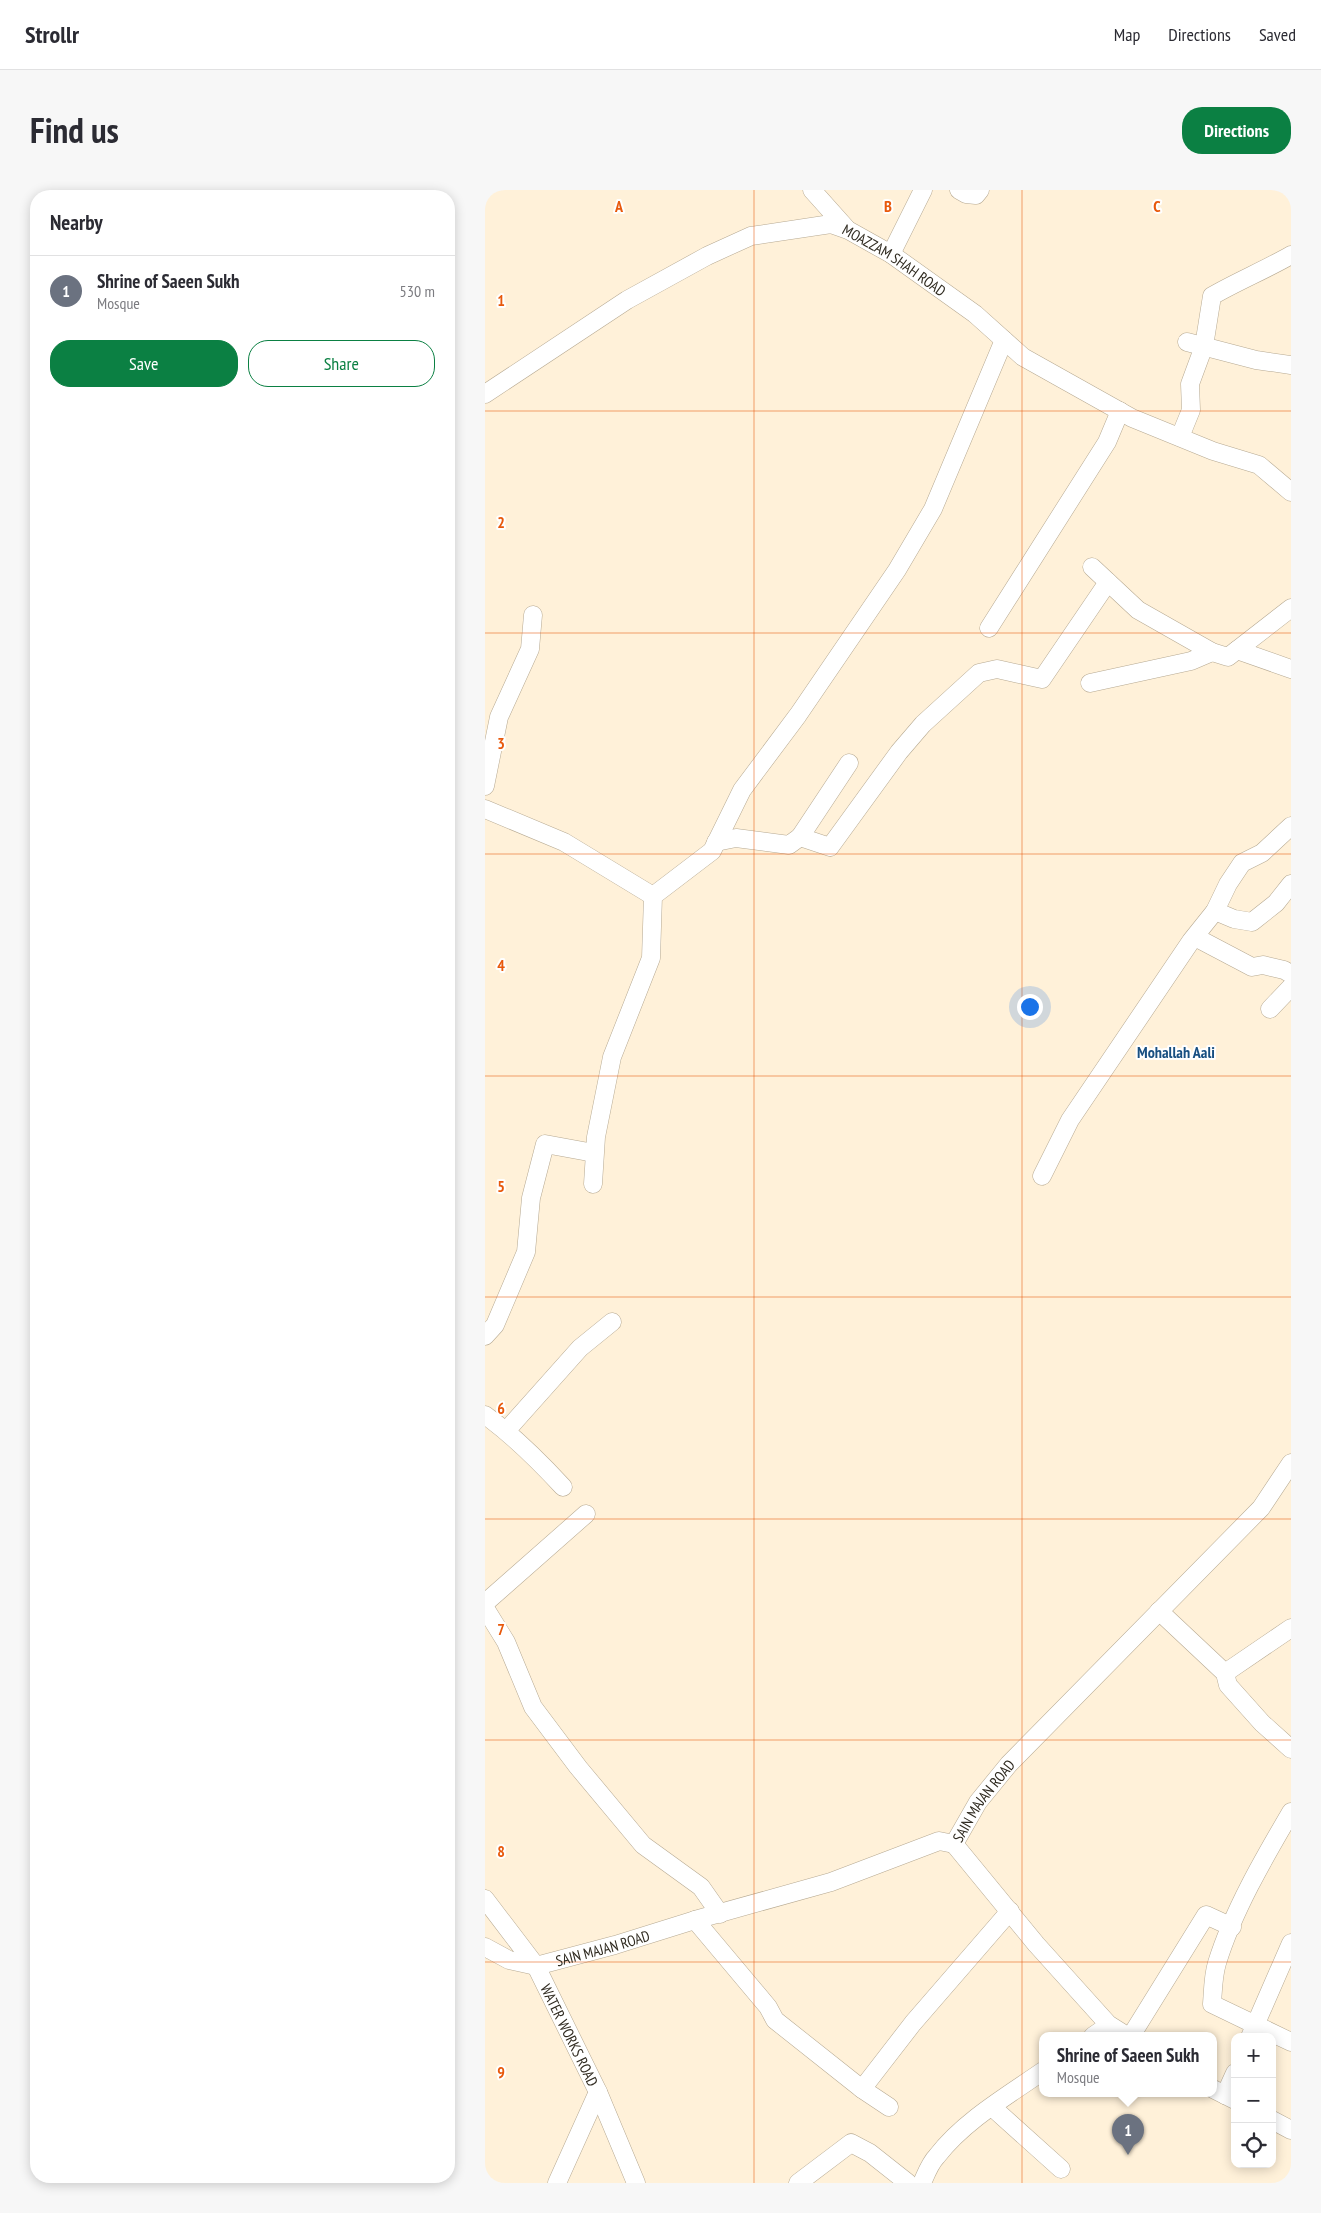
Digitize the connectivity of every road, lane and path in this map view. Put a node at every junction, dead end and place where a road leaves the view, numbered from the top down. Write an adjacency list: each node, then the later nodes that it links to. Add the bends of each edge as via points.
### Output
1 (812, 190): 5 (street)
2 (923, 190): 6 (street)
3 (959, 190): 4 (street, via 976,195)
4 (980, 190)
5 (848, 230): 6 (street, MOAZZAM SHAH ROAD); 11 (street, MOAZZAM SHAH ROAD, via 831,224 751,236 627,300)
6 (891, 254): 8 (street, MOAZZAM SHAH ROAD, via 975,314)
7 (1291, 255): 9 (street, via 1212,296)
8 (1003, 340): 12 (street, MOAZZAM SHAH ROAD, via 1023,357); 29 (street, via 933,509 892,578 742,790)
9 (1196, 344): 10 (street, via 1256,360); 13 (street, via 1190,384 1191,410)
10 (1291, 365)
11 (485, 394)
12 (1120, 411): 13 (street, MOAZZAM SHAH ROAD); 19 (street, via 1107,442)
13 (1179, 437): 14 (street, MOAZZAM SHAH ROAD, via 1259,465)
14 (1291, 492)
15 (1092, 567): 16 (street)
16 (1108, 582): 21 (street, via 1138,610); 28 (street, via 1042,679 997,670 979,673 923,724 829,847)
17 (1291, 608): 20 (street)
18 (533, 615): 25 (street, via 530,649 499,717)
19 (989, 628)
20 (1237, 650): 21 (street, via 1228,657); 22 (street)
21 (1212, 652): 23 (street, via 1191,661)
22 (1291, 669)
23 (1090, 683)
24 (849, 763): 28 (street)
25 (485, 786)
26 (485, 809): 31 (street, via 564,842)
27 (1291, 826): 32 (street, via 1263,853 1242,863)
28 (800, 837): 29 (street, via 789,845 736,838)
29 (716, 842): 31 (street, via 712,850)
30 (1291, 884): 32 (street, via 1276,903 1252,922)
31 (653, 896): 37 (street, via 651,958 612,1057)
32 (1215, 911): 33 (street)
33 (1195, 937): 34 (street, via 1252,967 1263,965); 38 (street, via 1070,1120)
34 (1291, 974)
35 (1291, 987): 36 (street)
36 (1270, 1009)
37 (594, 1153): 39 (street); 41 (street, via 545,1144 531,1198 525,1252 495,1325)
38 (1042, 1176)
39 (593, 1184)
40 (612, 1322): 43 (street, via 580,1348)
41 (485, 1336)
42 (485, 1415): 43 (street)
43 (507, 1431): 45 (street)
44 (1291, 1463): 49 (street, SAIN MAJAN ROAD, via 1261,1508)
45 (563, 1487)
46 (586, 1514): 47 (street)
47 (485, 1604)
48 (485, 1608): 57 (street, via 506,1642 533,1707 578,1767 643,1845 701,1886)
49 (1159, 1611): 51 (street); 54 (street, SAIN MAJAN ROAD, via 1009,1764 978,1802)
50 (1291, 1628): 51 (street)
51 (1225, 1673): 52 (street, via 1228,1685)
52 (1291, 1749)
53 (1291, 1812): 59 (street, via 1259,1867)
54 (954, 1844): 56 (street); 57 (street, SAIN MAJAN ROAD, via 939,1841 831,1882)
55 (485, 1899): 62 (street, WATER WORKS ROAD)
56 (1010, 1911): 63 (street); 71 (street, via 913,2022)
57 (720, 1914): 58 (street, SAIN MAJAN ROAD)
58 (695, 1920): 62 (street, SAIN MAJAN ROAD); 71 (street, via 768,2007 775,2020)
59 (1232, 1928): 64 (street, via 1217,1964 1212,2004); 67 (street, via 1206,1915)
60 (1291, 1943): 64 (street)
61 (485, 1947): 62 (street, via 509,1960)
62 (536, 1966): 72 (street, WATER WORKS ROAD)
63 (1109, 2025): 65 (street); 66 (street)
64 (1253, 2031): 68 (street)
65 (1099, 2032)
66 (1121, 2032)
67 (1133, 2032)
68 (1291, 2042)
69 (1039, 2074): 75 (street)
70 (1232, 2078): 73 (street)
71 (862, 2089): 74 (street)
72 (598, 2092): 79 (street); 80 (street, WATER WORKS ROAD)
73 (1224, 2095)
74 (889, 2107)
75 (992, 2107): 78 (street); 83 (street, via 955,2136 936,2156)
76 (1276, 2122): 77 (street)
77 (1291, 2130)
78 (1061, 2169)
79 (557, 2183)
80 (635, 2183)
81 (798, 2183): 82 (street, via 851,2143 870,2153)
82 (909, 2183)
83 (922, 2183)

